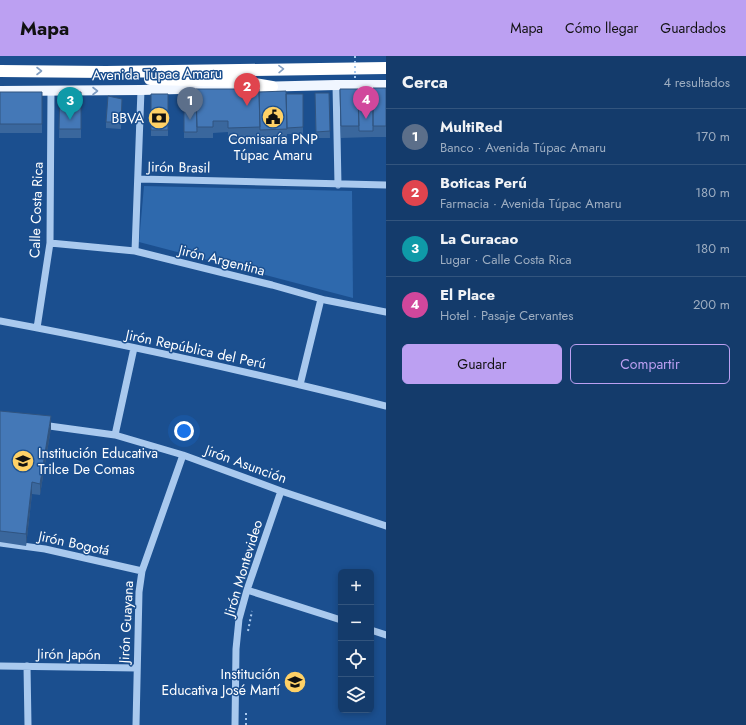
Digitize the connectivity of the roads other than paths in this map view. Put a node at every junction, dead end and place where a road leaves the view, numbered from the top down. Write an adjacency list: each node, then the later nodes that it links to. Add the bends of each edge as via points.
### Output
1 (386, 68): 3 (highway, Avenida Túpac Amaru, one-way to 1)
2 (0, 71): 3 (highway, Avenida Túpac Amaru, one-way to 3)
3 (106, 72): 6 (highway, via 118,78 239,81)
4 (336, 85): 5 (main road, Avenida Túpac Amaru); 6 (main road, Avenida Túpac Amaru); 11 (street)
5 (386, 85)
6 (272, 87): 7 (main road, Avenida Túpac Amaru)
7 (141, 90): 9 (main road, Avenida Túpac Amaru, one-way to 7); 10 (street)
8 (0, 91): 9 (main road, Avenida Túpac Amaru)
9 (51, 91): 13 (street, Calle Costa Rica)
10 (139, 179): 11 (street, Jirón Brasil); 14 (street)
11 (338, 184): 12 (street, Jirón Brasil)
12 (386, 185)
13 (50, 243): 14 (street, Jirón Argentina); 18 (street, Calle Costa Rica)
14 (135, 251): 15 (street, Jirón Argentina)
15 (321, 299): 16 (street, Jirón Argentina); 20 (street)
16 (386, 312)
17 (0, 321): 18 (street, Jirón República del Perú)
18 (37, 328): 19 (street, Jirón República del Perú)
19 (134, 348): 20 (street, Jirón República del Perú); 23 (street)
20 (300, 384): 21 (street, Jirón República del Perú)
21 (386, 406)
22 (38, 424): 23 (street, Jirón Asunción)
23 (115, 435): 24 (street, Jirón Asunción)
24 (183, 455): 25 (street, Jirón Asunción); 28 (street, Jirón Guayana)
25 (281, 491): 26 (street, Jirón Asunción); 29 (street, Jirón Montevideo)
26 (386, 526)
27 (0, 543): 28 (street, Jirón Bogotá, via 45,549)
28 (142, 571): 35 (street, Jirón Guayana)
29 (247, 590): 30 (street); 38 (street, Jirón Montevideo, via 239,619 236,649)
30 (338, 619)
31 (374, 631): 32 (street)
32 (386, 635)
33 (0, 666): 34 (street, Jirón Japón)
34 (27, 666): 35 (street, Jirón Japón); 36 (street)
35 (137, 668): 37 (street, Jirón Guayana)
36 (28, 725)
37 (136, 725)
38 (235, 725)

